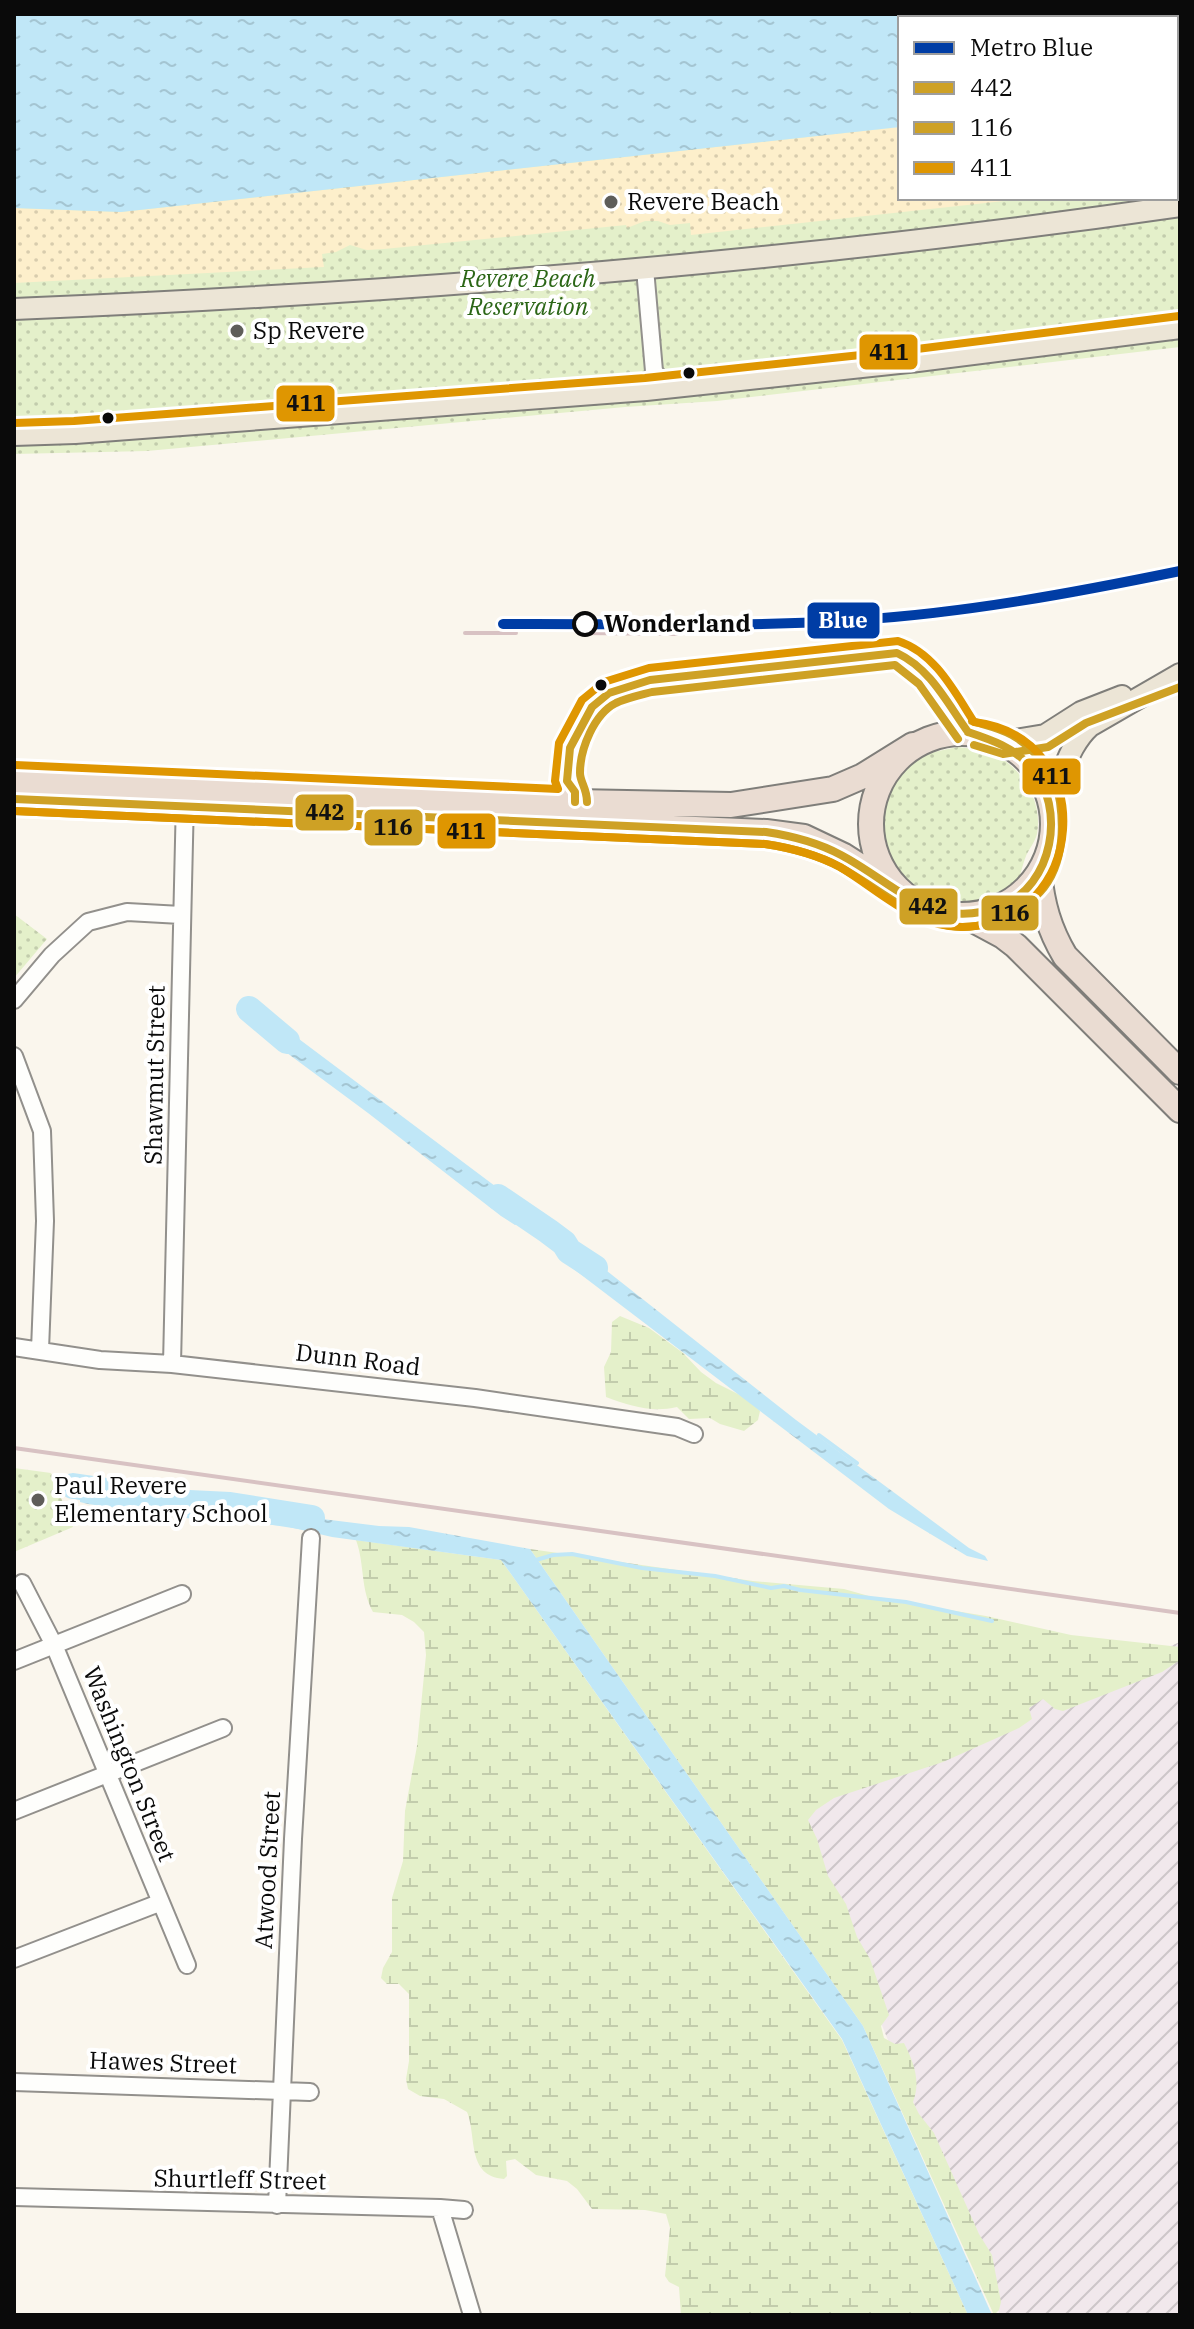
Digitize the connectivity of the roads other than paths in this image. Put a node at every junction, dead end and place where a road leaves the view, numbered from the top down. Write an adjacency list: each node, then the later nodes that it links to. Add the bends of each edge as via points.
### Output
1 (1180, 206): 2 (main road)
2 (645, 269): 3 (main road, via 378,290); 5 (street, via 654,371)
3 (14, 309)
4 (1180, 328): 5 (main road)
5 (667, 388): 6 (main road)
6 (14, 435)
7 (1180, 674): 8 (main road)
8 (1160, 684): 9 (main road, via 1093,706 1045,735); 14 (main road, via 1082,733)
9 (1003, 742): 10 (highway, via 956,732); 14 (highway, via 1024,756)
10 (913, 745): 12 (highway, via 833,789 731,805); 16 (highway, via 881,780 870,826 874,850)
11 (14, 777): 12 (highway)
12 (185, 796): 13 (highway); 16 (highway, via 804,837); 17 (street, Shawmut Street)
13 (14, 799)
14 (1050, 799): 15 (highway, via 1050,850)
15 (1039, 873): 18 (highway, via 999,908); 21 (highway, via 1042,905 1065,956)
16 (899, 891): 18 (highway, via 929,909)
17 (181, 915): 19 (street, via 127,912 88,922); 25 (street, Shawmut Street)
18 (964, 915): 22 (highway, via 1016,946)
19 (14, 1000)
20 (14, 1056): 24 (street, via 42,1131)
21 (1180, 1072)
22 (1180, 1110)
23 (14, 1347): 24 (street, Dunn Road)
24 (40, 1350): 25 (street, Dunn Road)
25 (172, 1364): 26 (street, Dunn Road, via 475,1398 677,1427)
26 (694, 1434)
27 (311, 1538): 39 (street, Atwood Street)
28 (22, 1583): 30 (street, Washington Street)
29 (182, 1594): 30 (street)
30 (54, 1645): 31 (street); 33 (street, Washington Street)
31 (14, 1661)
32 (223, 1728): 33 (street)
33 (108, 1775): 34 (street); 35 (street, Washington Street)
34 (14, 1811)
35 (159, 1903): 36 (street); 37 (street, Washington Street)
36 (14, 1959)
37 (187, 1965)
38 (14, 2082): 39 (street, Hawes Street)
39 (281, 2091): 40 (street, Hawes Street); 42 (street, Atwood Street)
40 (310, 2092)
41 (14, 2197): 42 (street, Shurtleff Street)
42 (277, 2205): 43 (street, Shurtleff Street)
43 (440, 2208): 44 (street, Shurtleff Street); 45 (street)
44 (464, 2210)
45 (472, 2315)

